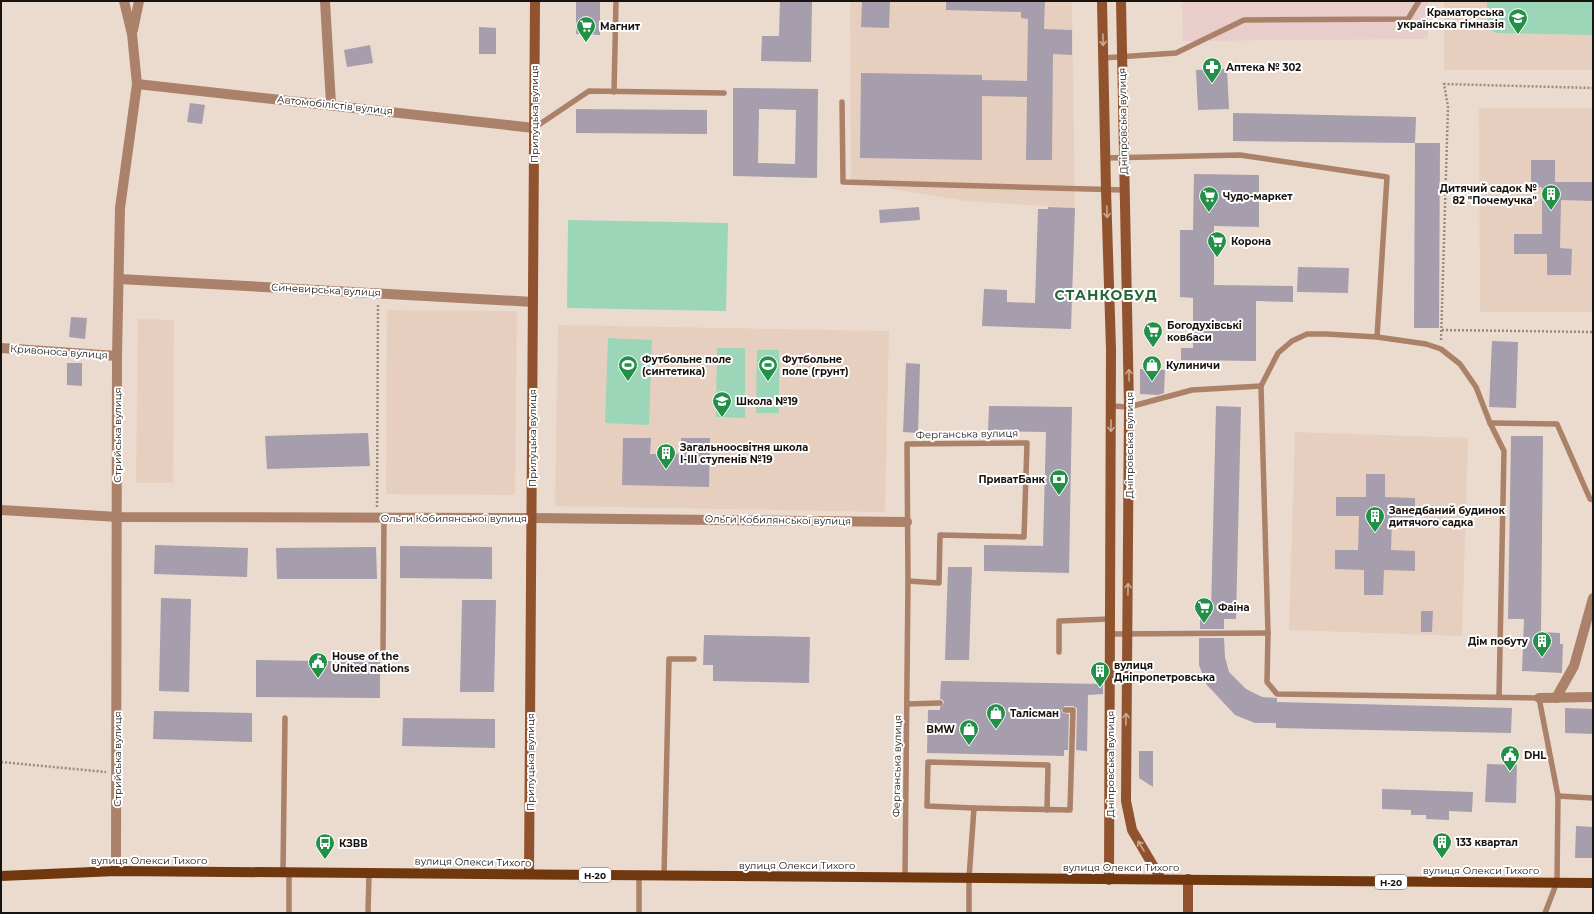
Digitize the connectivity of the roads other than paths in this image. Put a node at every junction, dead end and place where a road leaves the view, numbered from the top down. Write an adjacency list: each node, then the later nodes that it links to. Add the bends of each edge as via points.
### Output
1 (124, 1): 9 (street, Стрийська вулиця)
2 (139, 1): 9 (street)
3 (324, 1): 16 (street)
4 (535, 1): 17 (street, Прилуцька вулиця)
5 (616, 1): 13 (lane)
6 (1102, 1): 10 (street, Дніпровська вулиця, one-way to 10)
7 (1120, 1): 11 (street, Дніпровська вулиця)
8 (1419, 1): 11 (lane, via 1408,19 1244,20 1176,53)
9 (132, 34): 12 (street, Стрийська вулиця)
10 (1103, 58): 11 (lane); 18 (street, Дніпровська вулиця)
11 (1122, 58): 19 (street, Дніпровська вулиця)
12 (136, 84): 16 (street, Автомобілістів вулиця); 22 (street, Стрийська вулиця, via 120,208)
13 (614, 92): 14 (lane); 17 (lane, via 590,91)
14 (724, 92)
15 (842, 102): 20 (lane, via 843,182)
16 (331, 104): 17 (street, Автомобілістів вулиця)
17 (534, 128): 23 (street, Прилуцька вулиця)
18 (1105, 158): 19 (lane); 20 (street, Дніпровська вулиця)
19 (1124, 158): 21 (street, Дніпровська вулиця); 24 (lane, via 1240,156 1387,177)
20 (1106, 190): 21 (lane); 28 (street, Дніпровська вулиця, one-way to 28)
21 (1124, 190): 29 (street, Дніпровська вулиця, one-way to 21)
22 (119, 279): 23 (street, Синевирська вулиця); 26 (street, Стрийська вулиця)
23 (533, 302): 35 (street, Прилуцька вулиця)
24 (1377, 337): 27 (lane, via 1307,334 1292,341 1278,353); 30 (lane, via 1426,344 1441,349 1460,364 1476,387)
25 (1, 348): 26 (street, Кривоноса вулиця)
26 (117, 356): 33 (street, Стрийська вулиця)
27 (1261, 386): 29 (lane, via 1192,390); 40 (lane)
28 (1111, 406): 29 (lane); 39 (street, Дніпровська вулиця, one-way to 39)
29 (1129, 407): 42 (street, Дніпровська вулиця, one-way to 29)
30 (1490, 423): 31 (lane, via 1557,424); 46 (lane, via 1504,452)
31 (1593, 500)
32 (1, 510): 33 (street, Ольги Кобилянської вулиця)
33 (118, 517): 34 (street, Ольги Кобилянської вулиця); 58 (street, Стрийська вулиця)
34 (381, 517): 35 (street, Ольги Кобилянської вулиця); 43 (lane)
35 (532, 518): 36 (street, Ольги Кобилянської вулиця); 61 (street, Прилуцька вулиця)
36 (907, 522): 37 (lane, Ферганська вулиця); 37 (lane, Ферганська вулиця, via 907,444 1027,442 1024,537 940,535 939,583)
37 (908, 581): 51 (lane, Ферганська вулиця)
38 (1593, 598): 49 (street, via 1574,666)
39 (1110, 619): 41 (street, Дніпровська вулиця); 44 (lane, via 1060,621)
40 (1268, 633): 42 (lane); 46 (lane, via 1267,682 1277,694)
41 (1110, 634): 42 (lane); 69 (street, Дніпровська вулиця)
42 (1127, 634): 67 (street, Дніпровська вулиця, one-way to 42, via 1132,830 1126,801)
43 (383, 652)
44 (1059, 652)
45 (694, 659): 64 (lane, via 669,658)
46 (1499, 697): 48 (lane)
47 (1593, 697): 49 (street)
48 (1539, 698): 49 (street); 54 (lane)
49 (1556, 698)
50 (940, 703): 51 (lane)
51 (907, 704): 65 (lane, Ферганська вулиця)
52 (1065, 710): 57 (lane, via 1073,710 1070,810)
53 (285, 718): 59 (lane)
54 (1558, 796): 55 (lane); 70 (lane)
55 (1593, 798)
56 (974, 808): 57 (lane); 57 (lane, via 928,806 928,762 1048,765); 66 (lane)
57 (1048, 810)
58 (116, 871): 59 (main road, вулиця Олекси Тихого / Н-20); 62 (main road, вулиця Олекси Тихого / Н-20)
59 (286, 873): 60 (main road, вулиця Олекси Тихого / Н-20); 72 (lane)
60 (368, 873): 61 (main road, вулиця Олекси Тихого / Н-20); 73 (lane)
61 (529, 874): 63 (main road, вулиця Олекси Тихого / Н-20)
62 (1, 876)
63 (639, 876): 64 (main road, вулиця Олекси Тихого / Н-20); 74 (lane)
64 (664, 876): 65 (main road, вулиця Олекси Тихого / Н-20)
65 (905, 878): 66 (main road, вулиця Олекси Тихого / Н-20)
66 (969, 878): 69 (main road, вулиця Олекси Тихого / Н-20); 75 (lane)
67 (1161, 879): 68 (main road, вулиця Олекси Тихого / Н-20); 69 (main road, вулиця Олекси Тихого / Н-20)
68 (1188, 879): 70 (main road, вулиця Олекси Тихого / Н-20); 76 (street)
69 (1109, 880)
70 (1557, 882): 71 (main road, вулиця Олекси Тихого / Н-20); 77 (lane)
71 (1593, 883)
72 (289, 913)
73 (368, 913)
74 (638, 913)
75 (969, 913)
76 (1188, 913)
77 (1545, 913)

